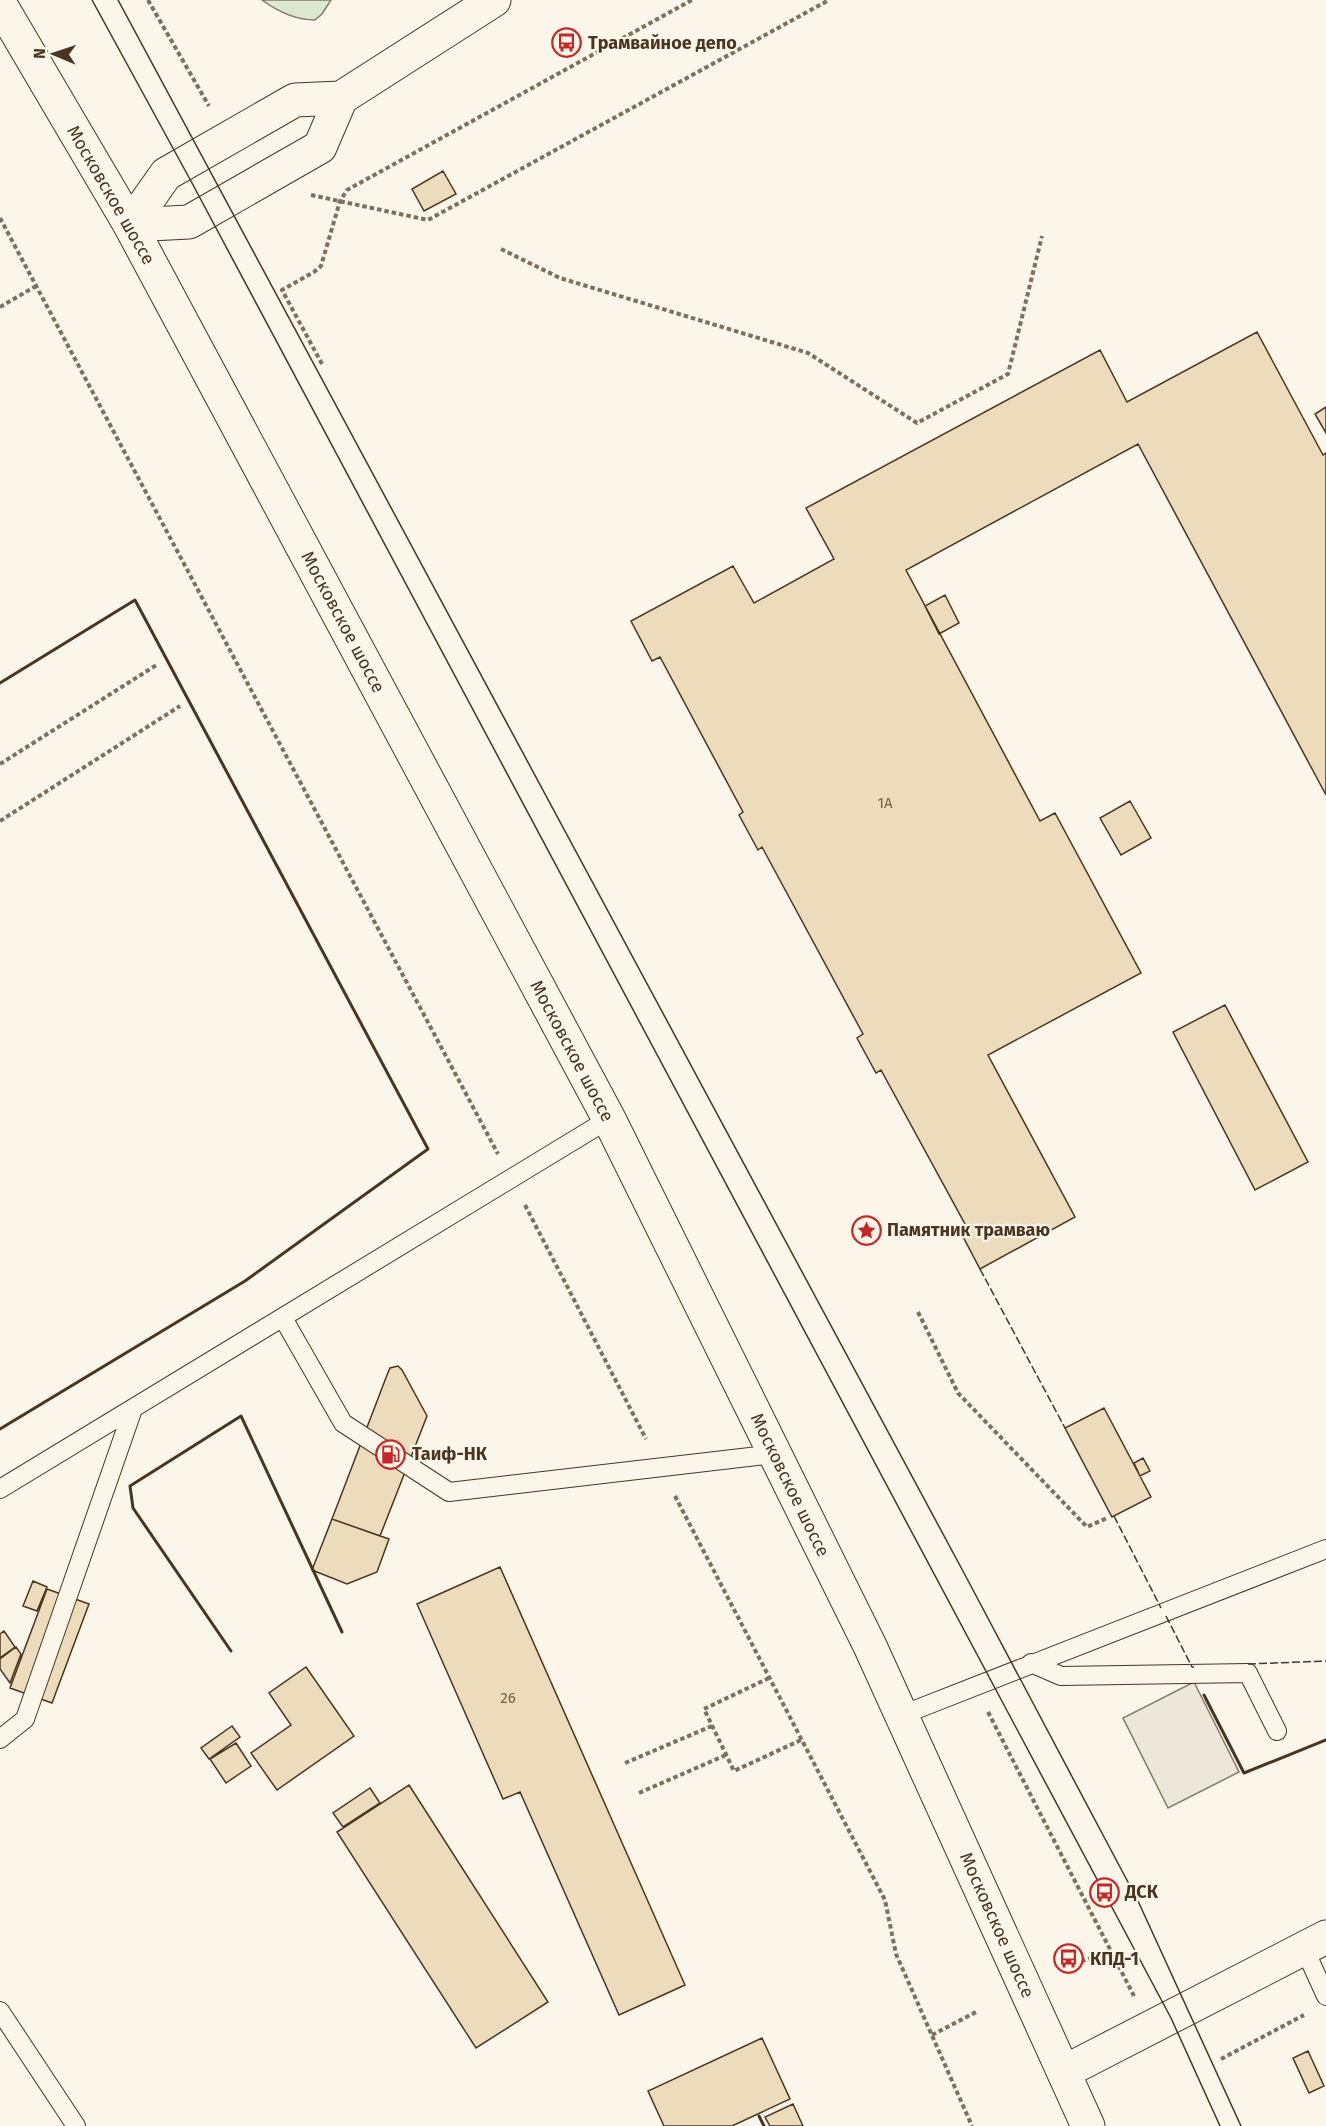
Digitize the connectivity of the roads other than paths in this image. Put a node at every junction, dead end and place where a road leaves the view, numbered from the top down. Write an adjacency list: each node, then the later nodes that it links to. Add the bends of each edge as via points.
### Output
1 (494, 0): 3 (main road)
2 (0, 4): 4 (main road, Московское шоссе)
3 (341, 98): 4 (main road, via 295,100 165,174); 4 (main road, via 320,147 189,222)
4 (130, 225): 5 (main road, Московское шоссе)
5 (609, 1119): 6 (lane); 8 (main road, Московское шоссе)
6 (283, 1318): 7 (lane); 8 (lane, via 343,1423 449,1491)
7 (133, 1409): 9 (lane); 14 (lane, via 25,1719)
8 (775, 1454): 12 (main road, Московское шоссе)
9 (0, 1489)
10 (1326, 1549): 11 (lane)
11 (1031, 1663): 12 (lane); 13 (lane, via 1061,1676 1248,1672)
12 (902, 1715): 18 (main road, Московское шоссе)
13 (1277, 1731)
14 (0, 1739)
15 (1315, 1942): 16 (lane); 18 (main road)
16 (1326, 1996)
17 (0, 2011): 19 (lane)
18 (1064, 2072): 20 (main road, Московское шоссе)
19 (76, 2126)
20 (1088, 2126)

